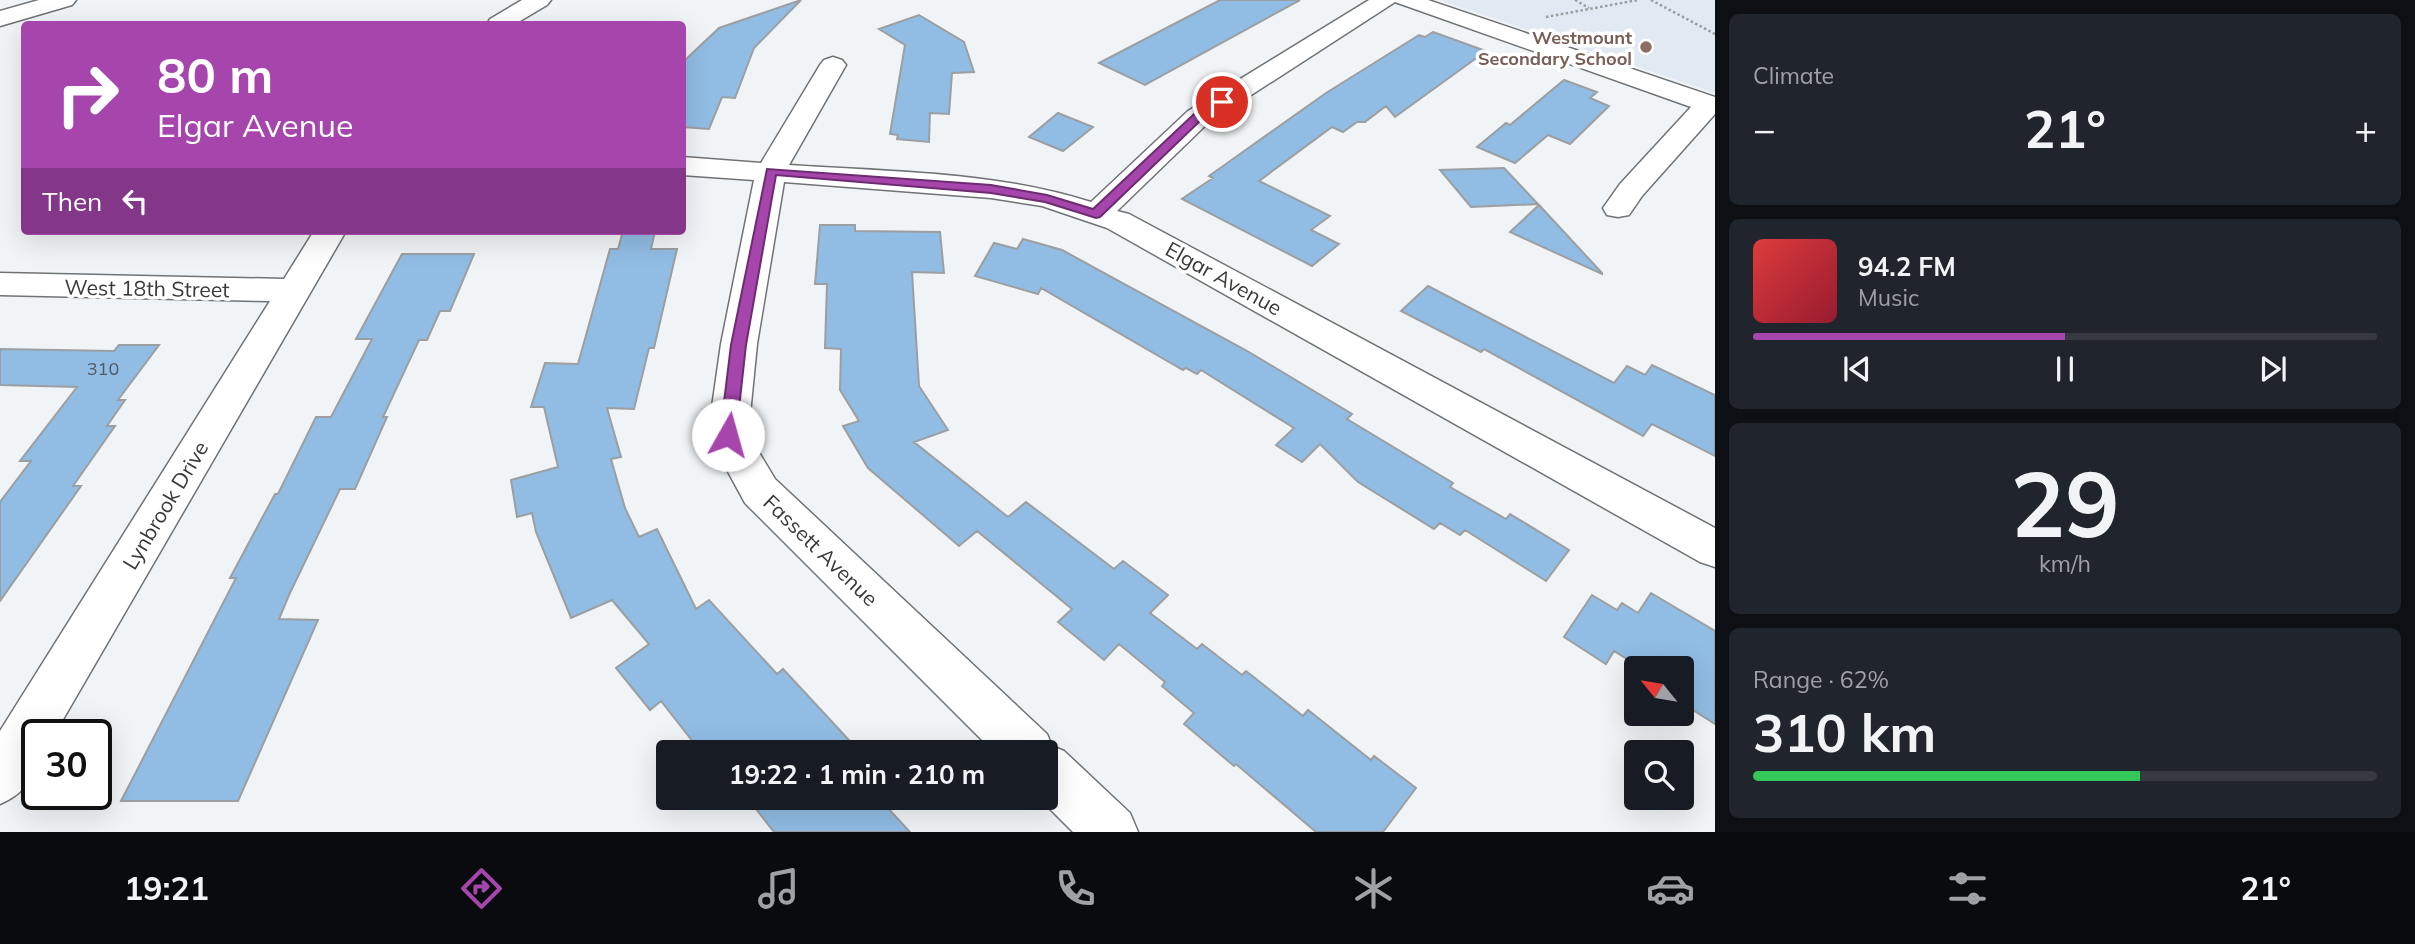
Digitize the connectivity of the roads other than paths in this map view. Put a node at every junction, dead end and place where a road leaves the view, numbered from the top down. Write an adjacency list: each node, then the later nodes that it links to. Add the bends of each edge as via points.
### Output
1 (64, 0): 5 (street)
2 (539, 0): 6 (street)
3 (1385, 0): 12 (street, via 1198,117)
4 (1405, 0): 8 (street)
5 (0, 19)
6 (504, 21)
7 (833, 65): 10 (street, Fassett Avenue)
8 (1712, 105): 11 (street)
9 (686, 166): 10 (street, Elgar Avenue)
10 (771, 171): 12 (street, Elgar Avenue, via 991,189 1047,198); 18 (street, Fassett Avenue, via 739,345 728,435 760,491)
11 (1618, 208)
12 (1096, 214): 16 (street, Elgar Avenue, via 1169,247)
13 (328, 235): 15 (street, Lynbrook Drive)
14 (0, 284): 15 (street, West 18th Street)
15 (294, 290): 17 (street, Lynbrook Drive)
16 (1715, 548)
17 (15, 731): 19 (street, Lynbrook Drive)
18 (1017, 740)
19 (0, 778)
20 (1058, 781): 21 (street)
21 (1111, 832)

